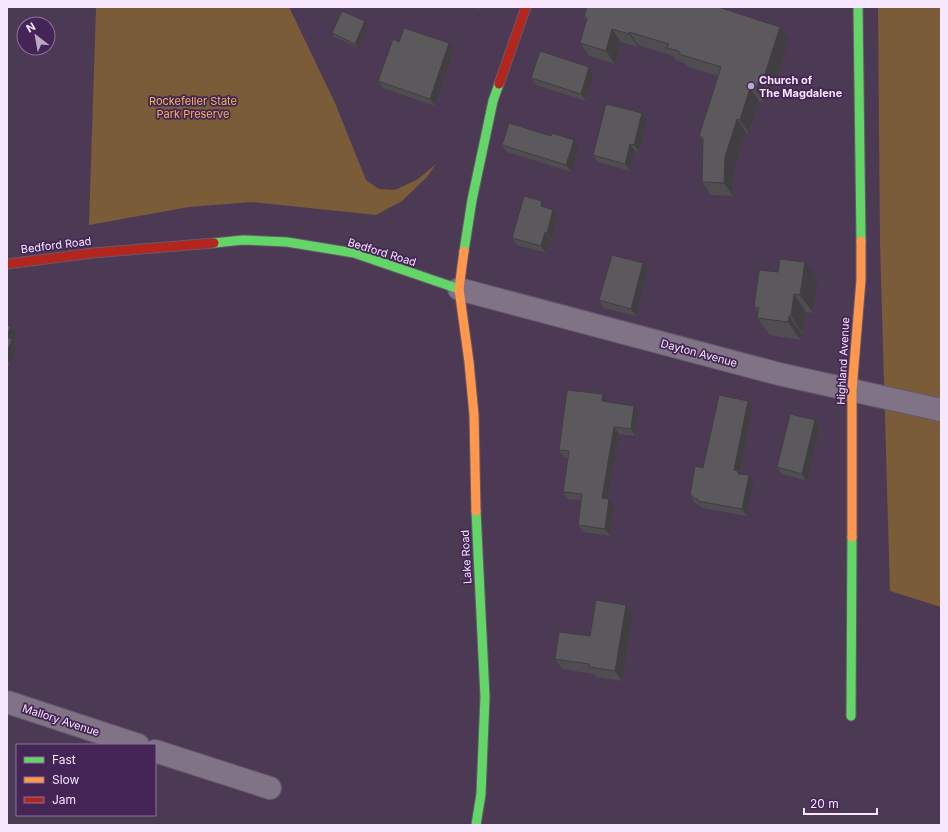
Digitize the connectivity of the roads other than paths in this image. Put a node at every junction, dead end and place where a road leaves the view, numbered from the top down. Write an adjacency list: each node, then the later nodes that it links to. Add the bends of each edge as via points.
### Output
1 (526, 7): 4 (street, via 493,101 472,200)
2 (858, 7): 5 (street, Highland Avenue, via 861,280)
3 (7, 264): 4 (street, Bedford Road, via 93,252 243,240 287,242 354,254)
4 (459, 289): 5 (street, Dayton Avenue, via 779,374); 12 (street, Lake Road, via 474,415 476,525 485,697 481,794)
5 (852, 390): 6 (street, Dayton Avenue); 8 (street, Highland Avenue)
6 (941, 410)
7 (7, 702): 9 (street, Mallory Avenue)
8 (851, 716)
9 (135, 744)
10 (156, 751): 11 (street)
11 (270, 788)
12 (476, 825)

